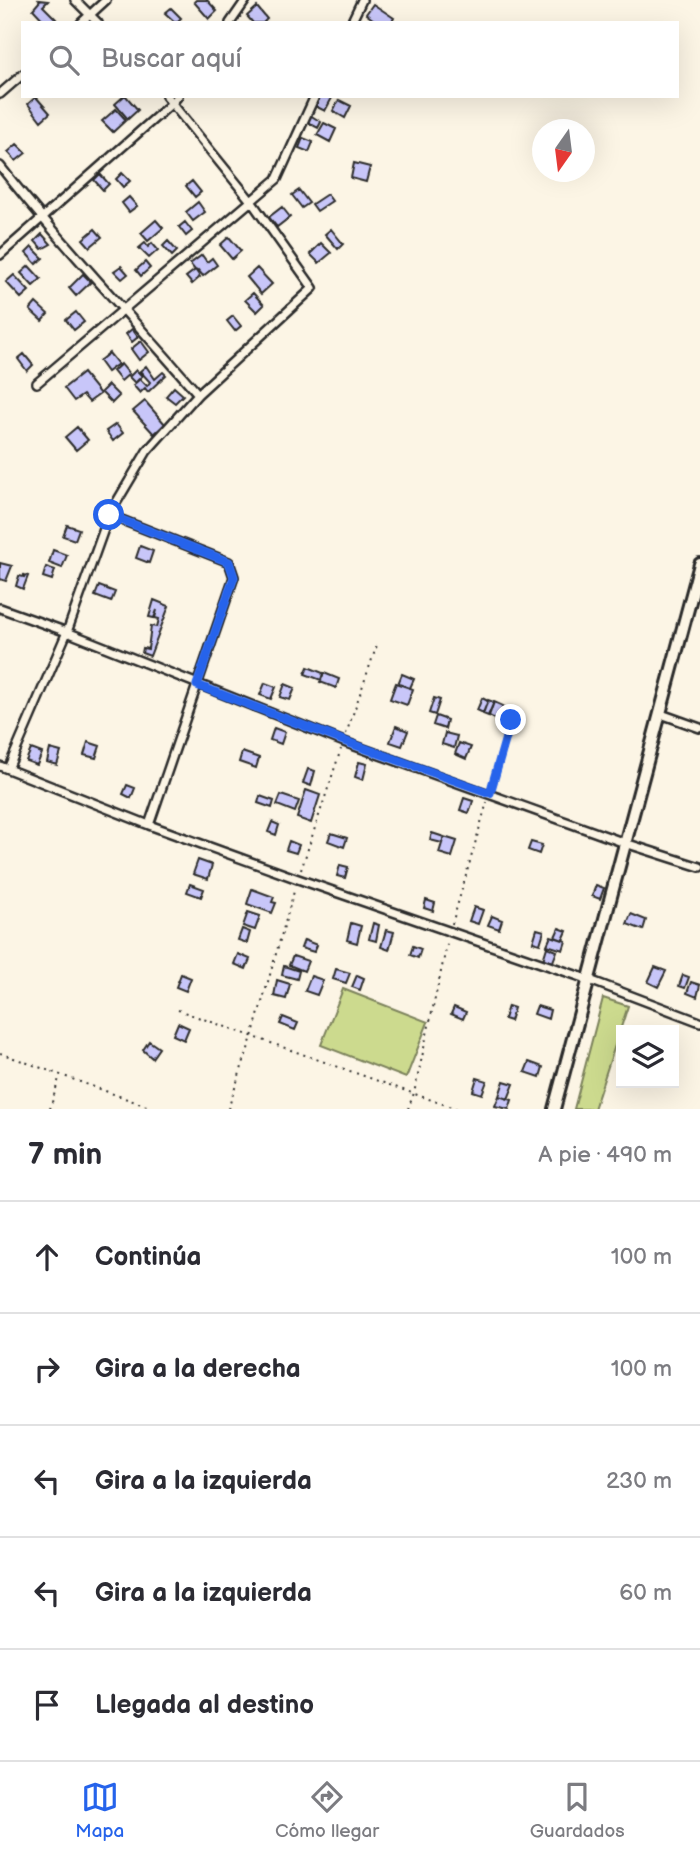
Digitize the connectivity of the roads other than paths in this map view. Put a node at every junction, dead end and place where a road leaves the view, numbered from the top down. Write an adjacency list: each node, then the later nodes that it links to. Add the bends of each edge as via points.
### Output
1 (75, 0): 5 (street)
2 (106, 0): 5 (street)
3 (246, 0): 8 (street)
4 (362, 0): 9 (street)
5 (90, 15): 6 (street); 7 (street)
6 (83, 21)
7 (95, 21)
8 (231, 21)
9 (352, 21)
10 (21, 76): 11 (street)
11 (0, 94)
12 (314, 98): 15 (street, via 277,179)
13 (175, 100): 15 (street); 16 (street)
14 (0, 166): 16 (street)
15 (251, 201): 18 (street); 20 (street, via 313,288)
16 (42, 219): 17 (street); 18 (street)
17 (0, 255)
18 (125, 308): 19 (street); 20 (street)
19 (37, 383)
20 (198, 394): 21 (street, via 147,451)
21 (109, 515): 24 (street); 25 (street, via 229,562 234,577)
22 (700, 565): 26 (street)
23 (0, 608): 24 (street)
24 (67, 632): 25 (street); 28 (street)
25 (197, 685): 29 (street); 30 (street)
26 (661, 714): 27 (street); 30 (street)
27 (700, 728)
28 (4, 767): 29 (street)
29 (149, 825): 32 (street)
30 (625, 843): 31 (street); 32 (street)
31 (700, 867)
32 (587, 979): 33 (street); 34 (street)
33 (700, 1022)
34 (554, 1109)

